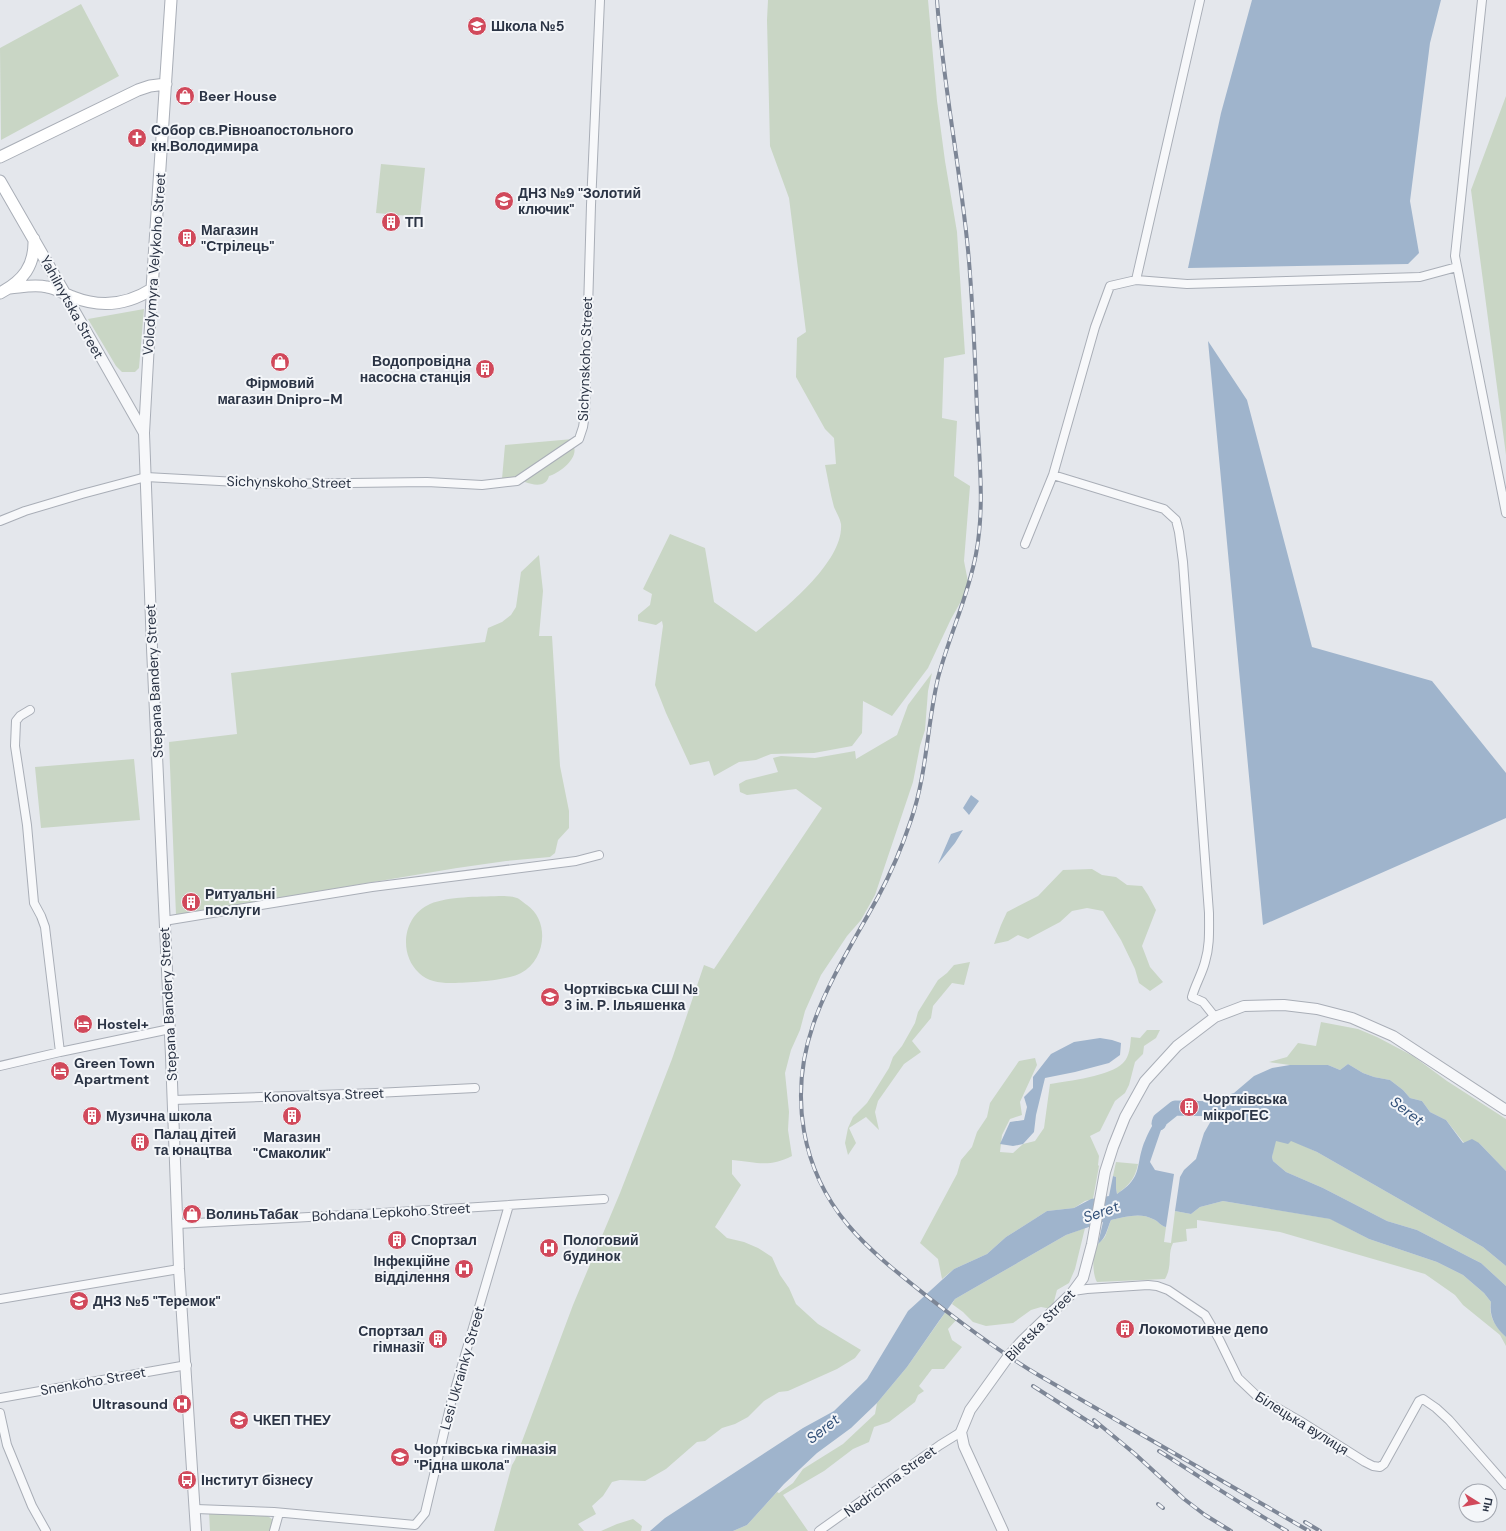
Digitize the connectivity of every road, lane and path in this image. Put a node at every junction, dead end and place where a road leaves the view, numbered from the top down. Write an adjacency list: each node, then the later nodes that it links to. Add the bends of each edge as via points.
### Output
1 (171, 0): 5 (main road, Volodymyra Velykoho Street)
2 (600, 0): 16 (street, Sichynskoho Street, via 585,414 579,439 518,481 509,483 276,484)
3 (1200, 0): 10 (street)
4 (1482, 0): 9 (street, via 1455,256)
5 (166, 84): 6 (main road, via 138,90); 11 (main road, Volodymyra Velykoho Street)
6 (0, 157)
7 (0, 181): 8 (main road, Yahilnytska Street)
8 (34, 238): 12 (main road, via 32,261 27,272); 13 (main road, Yahilnytska Street)
9 (1457, 267): 10 (street, via 1420,277 1187,284); 17 (street)
10 (1136, 280): 15 (street, via 1110,286 1095,327)
11 (152, 289): 13 (main road, via 130,299 105,304); 14 (street, Volodymyra Velykoho Street)
12 (5, 290): 13 (main road, via 46,286)
13 (65, 294): 14 (street, Yahilnytska Street)
14 (144, 433): 16 (street, Stepana Bandery Street)
15 (1053, 475): 19 (street); 23 (street, via 1164,509 1176,520 1183,562 1209,913 1209,946 1192,997 1203,1002)
16 (146, 477): 18 (street, via 25,511); 22 (street, Stepana Bandery Street)
17 (1506, 513)
18 (0, 521)
19 (1025, 544)
20 (30, 710): 25 (street, via 16,721 15,746 34,904 45,927)
21 (599, 855): 22 (street, via 576,861 372,887)
22 (164, 921): 24 (street, Stepana Bandery Street)
23 (1215, 1017): 29 (street, Biletska Street, via 1244,1006 1284,1005 1317,1009 1352,1018 1393,1036); 34 (street, Biletska Street, via 1177,1046 1145,1080 1125,1117 1105,1172 1087,1268)
24 (170, 1029): 25 (street); 28 (street, Stepana Bandery Street)
25 (60, 1052): 26 (street)
26 (0, 1066)
27 (475, 1088): 28 (street, Konovaltsya Street)
28 (173, 1100): 32 (street, Stepana Bandery Street)
29 (1506, 1110)
30 (604, 1199): 31 (street, Bohdana Lepkoho Street)
31 (508, 1205): 32 (street, Bohdana Lepkoho Street); 42 (street, Lesi Ukrainky Street, via 451,1403 425,1513 415,1524)
32 (178, 1224): 33 (street, Stepana Bandery Street)
33 (180, 1269): 35 (street); 36 (street, Stepana Bandery Street)
34 (1073, 1291): 39 (street, Biletska Street, via 1008,1357 966,1417); 40 (street, Білецька вулиця, via 1148,1285 1168,1290 1206,1315 1238,1378 1258,1397 1373,1466 1380,1467 1384,1464 1419,1401 1423,1399 1449,1420)
35 (0, 1299)
36 (187, 1365): 37 (street, Snenkoho Street); 41 (street, Stepana Bandery Street)
37 (0, 1398)
38 (0, 1413): 43 (street, via 7,1445 32,1506)
39 (961, 1432): 46 (street, Nadrichna Street); 47 (street, via 964,1446)
40 (1506, 1485)
41 (196, 1509): 42 (street, Lesi Ukrainky Street); 44 (street, Stepana Bandery Street)
42 (279, 1513): 45 (street)
43 (46, 1531)
44 (196, 1531)
45 (274, 1531)
46 (819, 1531)
47 (1003, 1531)

